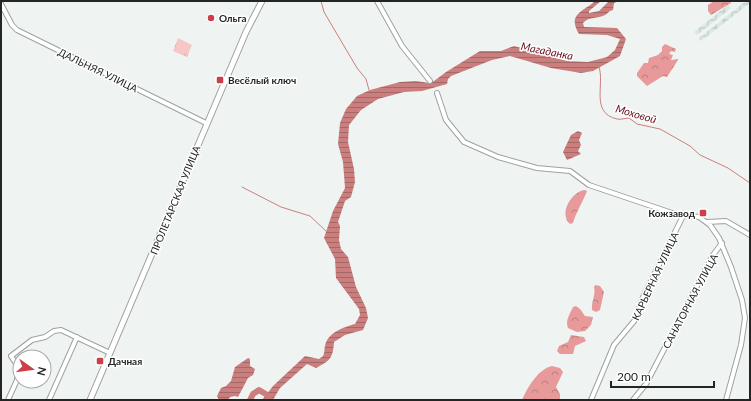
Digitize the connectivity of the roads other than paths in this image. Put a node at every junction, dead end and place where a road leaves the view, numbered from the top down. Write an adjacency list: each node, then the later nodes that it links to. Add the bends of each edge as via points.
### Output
1 (262, 1): 6 (main road, ПРОЛЕТАРСКАЯ УЛИЦА)
2 (377, 1): 4 (street, via 402,46)
3 (1, 4): 6 (street, ДАЛЬНЯЯ УЛИЦА, via 17,30)
4 (430, 81)
5 (437, 93): 7 (street, via 446,120 464,142 498,157 537,168 570,171 589,185 675,214)
6 (206, 123): 12 (main road, ПРОЛЕТАРСКАЯ УЛИЦА)
7 (684, 214): 8 (street); 16 (street, КАРЬЕРНАЯ УЛИЦА, via 635,320 614,345)
8 (707, 222): 9 (street, via 726,221); 10 (street)
9 (750, 235)
10 (722, 243): 17 (street, САНАТОРНАЯ УЛИЦА, via 713,255 646,384); 18 (street, via 745,318 741,345)
11 (77, 338): 12 (street); 13 (street, via 61,330 54,331 45,337 32,340 11,356 19,368 17,380); 14 (street)
12 (110, 353): 15 (main road, ПРОЛЕТАРСКАЯ УЛИЦА)
13 (8, 400)
14 (49, 400)
15 (90, 400)
16 (591, 400)
17 (633, 400)
18 (726, 400)

